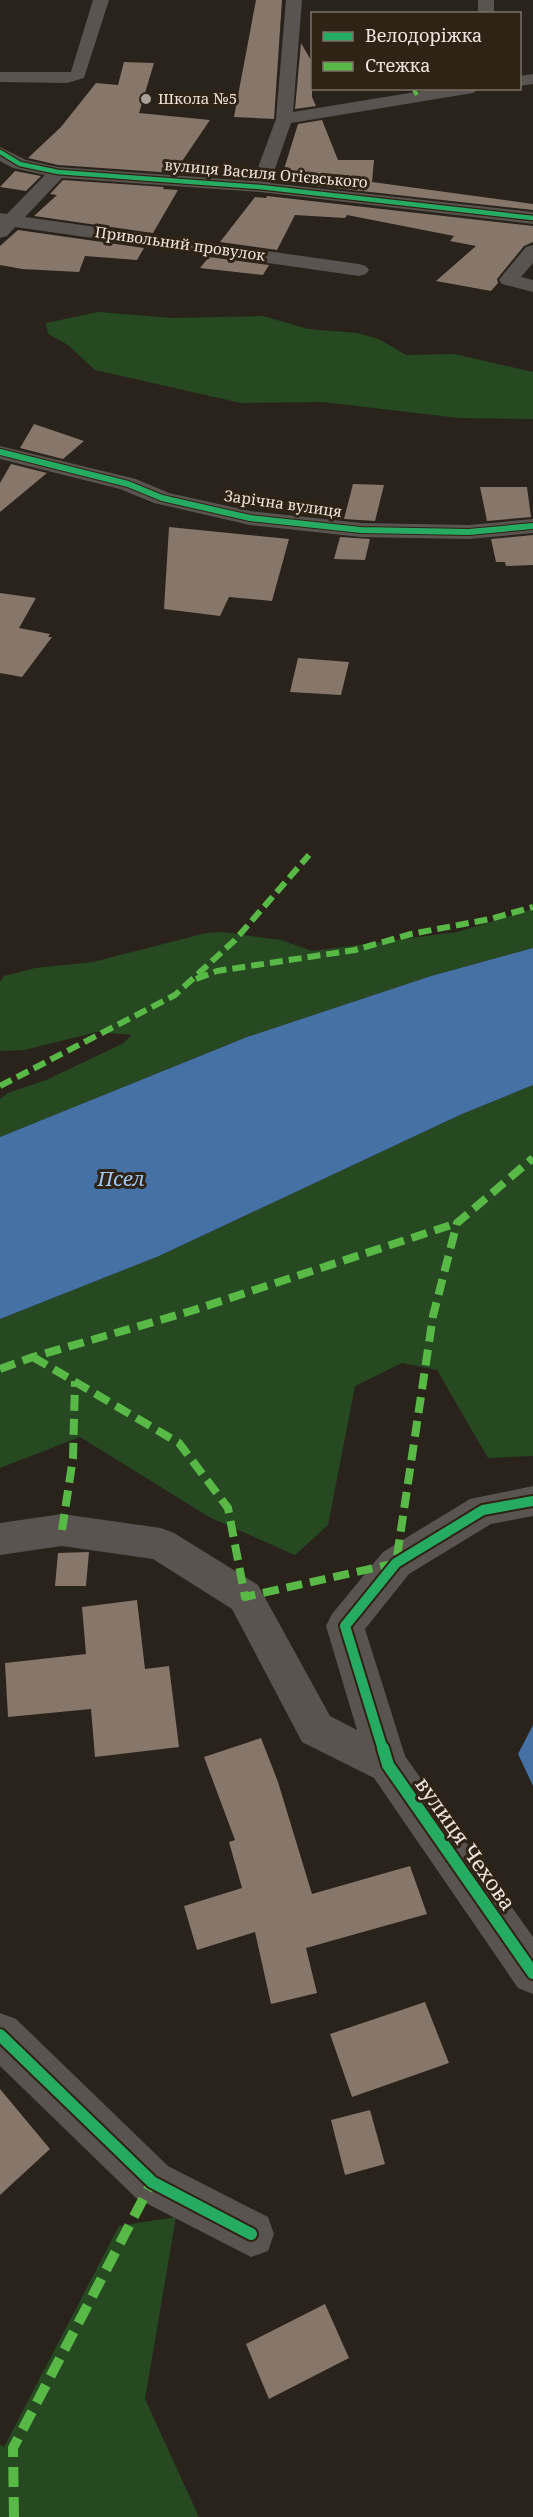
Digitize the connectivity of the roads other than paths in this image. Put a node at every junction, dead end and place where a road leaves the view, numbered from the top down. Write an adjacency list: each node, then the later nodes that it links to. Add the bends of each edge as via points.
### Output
1 (101, 0): 3 (street, via 78,75)
2 (294, 0): 5 (street)
3 (0, 76)
4 (461, 90): 5 (street)
5 (284, 119): 8 (street)
6 (0, 152): 7 (street, вулиця Василя Огієвського, via 30,168)
7 (58, 172): 8 (street, вулиця Василя Огієвського); 10 (street)
8 (260, 187): 9 (street, вулиця Василя Огієвського)
9 (533, 218)
10 (4, 224): 12 (street, Привольний провулок)
11 (533, 250): 13 (street, via 509,280)
12 (359, 270)
13 (533, 286)
14 (0, 452): 15 (street, Зарічна вулиця, via 128,484 162,498 250,518 361,530 469,532)
15 (533, 526)
16 (533, 1501): 18 (street, via 483,1510 396,1563 345,1626)
17 (0, 1539): 18 (street, via 62,1530 161,1544 245,1597 316,1729)
18 (388, 1765): 19 (street, вулиця Чехова)
19 (533, 1973)
20 (0, 2035): 21 (street, via 152,2182)
21 (251, 2234)

